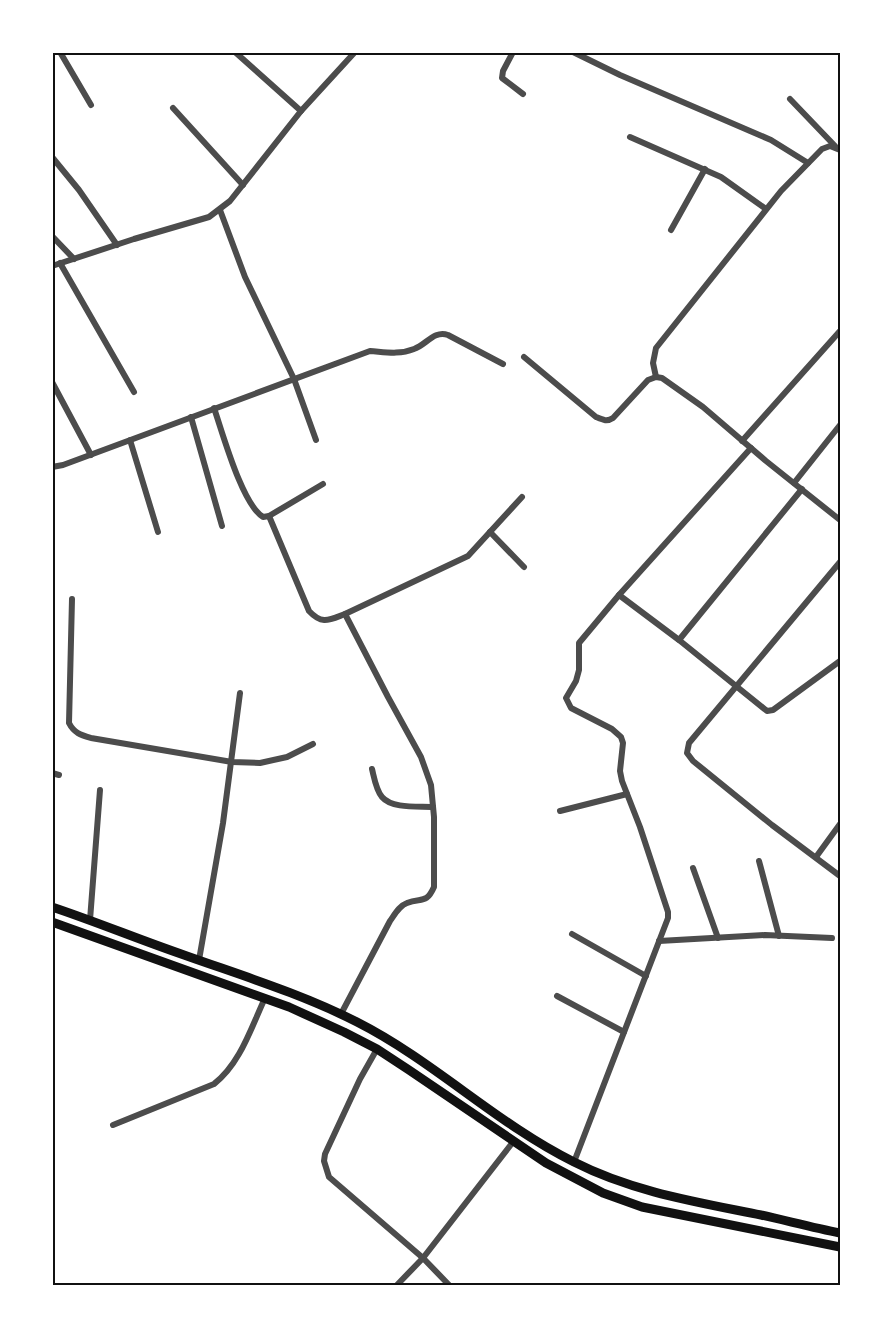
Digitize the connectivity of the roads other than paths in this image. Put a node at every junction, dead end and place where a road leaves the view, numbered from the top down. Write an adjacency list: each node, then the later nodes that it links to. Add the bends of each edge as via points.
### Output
1 (60, 52): 8 (street)
2 (235, 52): 10 (street)
3 (355, 52): 10 (street)
4 (513, 52): 6 (street, via 502,78)
5 (573, 52): 14 (street, via 771,140)
6 (523, 94)
7 (790, 99): 12 (street)
8 (91, 105)
9 (173, 108): 16 (street)
10 (302, 111): 16 (street)
11 (630, 137): 15 (street)
12 (838, 149): 14 (street, via 822,149)
13 (52, 157): 21 (street)
14 (808, 163): 17 (street)
15 (705, 169): 17 (street); 19 (street)
16 (243, 185): 18 (street)
17 (766, 209): 28 (street, via 656,348)
18 (220, 210): 21 (street, via 209,217); 29 (street, via 245,277)
19 (671, 230)
20 (52, 236): 22 (street)
21 (117, 245): 22 (street)
22 (74, 259): 23 (street)
23 (60, 263): 24 (street); 31 (street)
24 (52, 266)
25 (840, 331): 37 (street)
26 (524, 357): 28 (street, via 596,417 608,421 648,380)
27 (503, 364): 29 (street, via 444,333 408,351 370,351)
28 (656, 377): 37 (street, via 674,384)
29 (294, 379): 32 (street); 36 (street)
30 (52, 382): 39 (street)
31 (134, 392)
32 (214, 408): 33 (street); 45 (street, via 247,499 256,513)
33 (191, 417): 35 (street); 47 (street)
34 (840, 425): 41 (street)
35 (130, 440): 39 (street); 48 (street)
36 (316, 440)
37 (742, 441): 38 (street)
38 (751, 448): 41 (street); 52 (street)
39 (91, 455): 40 (street)
40 (52, 467)
41 (794, 483): 43 (street)
42 (323, 484): 45 (street)
43 (802, 489): 46 (street); 55 (street)
44 (522, 497): 49 (street)
45 (269, 516): 54 (street, via 309,611 316,619 325,621)
46 (840, 520)
47 (222, 526)
48 (158, 532)
49 (490, 532): 51 (street); 54 (street, via 468,556)
50 (840, 562): 57 (street)
51 (524, 567)
52 (619, 595): 55 (street); 63 (street, via 579,643 579,670 566,698 571,708 621,737 620,771)
53 (72, 598): 60 (street, via 69,723 73,730 91,738)
54 (345, 614): 64 (street, via 421,757 431,785)
55 (680, 640): 57 (street)
56 (840, 662): 57 (street, via 773,710 759,706)
57 (738, 686): 67 (street, via 689,743 687,753)
58 (240, 693): 60 (street)
59 (313, 744): 60 (street, via 271,761)
60 (232, 762): 79 (street)
61 (372, 769): 64 (street, via 380,796 387,801)
62 (100, 790): 72 (street)
63 (627, 794): 65 (street); 78 (street, via 668,912)
64 (433, 807): 83 (street, via 434,887 423,901 400,907)
65 (560, 811)
66 (840, 824): 67 (street)
67 (816, 857): 70 (street)
68 (759, 861): 75 (street)
69 (693, 868): 76 (street)
70 (840, 876)
71 (52, 907): 72 (highway)
72 (90, 920): 79 (highway)
73 (52, 922): 82 (highway)
74 (572, 934): 80 (street)
75 (779, 936): 76 (street); 77 (street)
76 (717, 938): 78 (street)
77 (832, 938)
78 (660, 941): 80 (street)
79 (198, 960): 83 (highway)
80 (646, 976): 84 (street)
81 (557, 996): 84 (street)
82 (265, 998): 85 (highway); 86 (street, via 235,1062 224,1076 214,1084)
83 (341, 1014): 88 (highway, via 398,1045 531,1138)
84 (624, 1032): 88 (street)
85 (377, 1049): 87 (highway); 91 (street, via 324,1161 329,1177 338,1186)
86 (113, 1125)
87 (513, 1142): 90 (highway, via 570,1177 642,1207); 91 (street)
88 (574, 1162): 89 (highway, via 651,1192)
89 (840, 1233)
90 (840, 1246)
91 (423, 1258): 92 (street); 93 (street)
92 (396, 1286)
93 (450, 1286)

